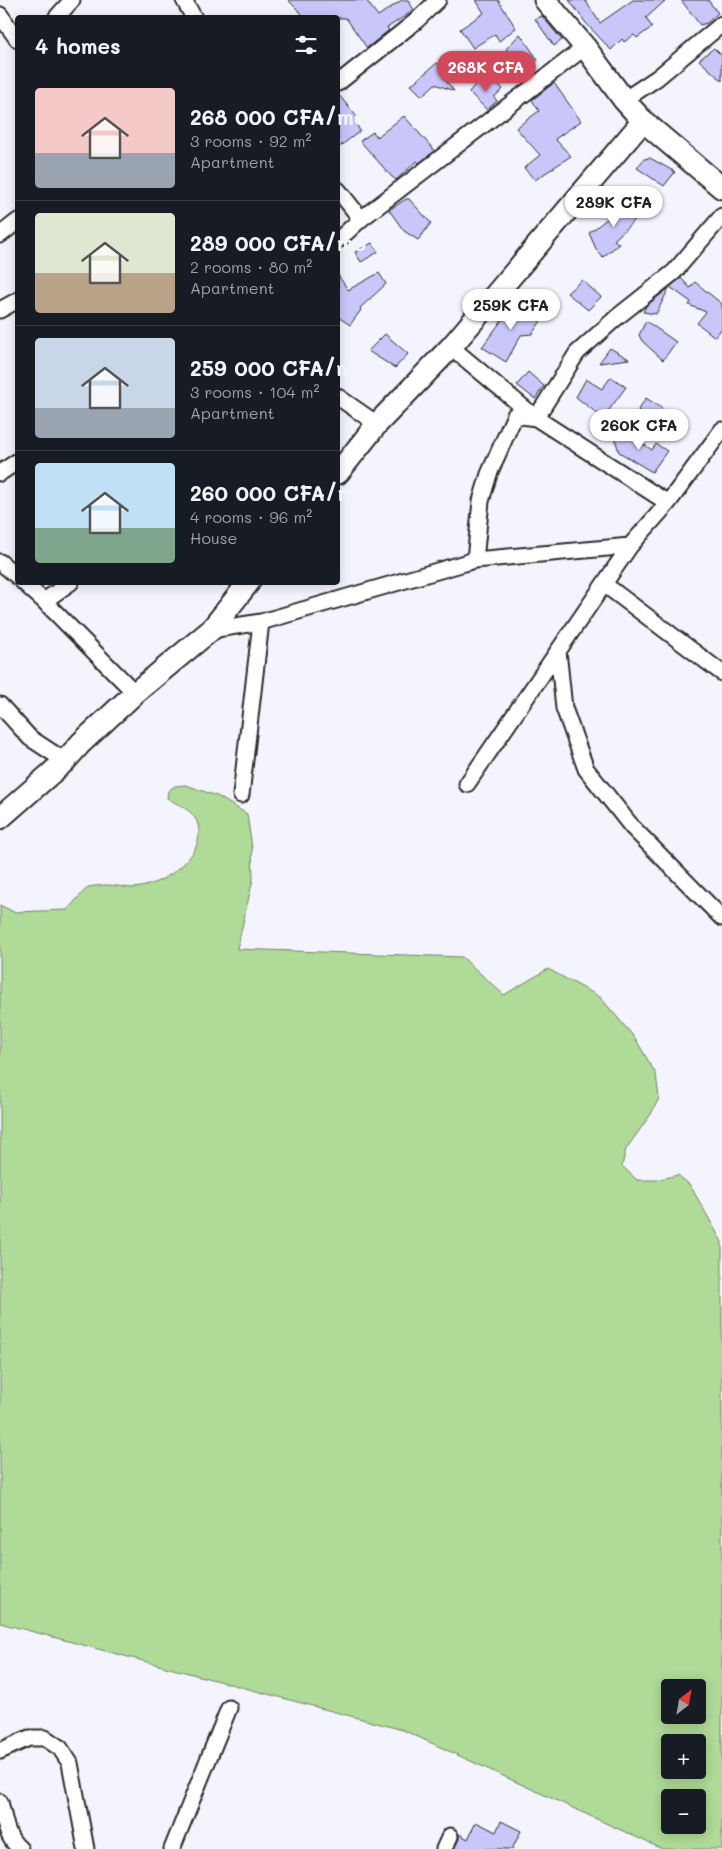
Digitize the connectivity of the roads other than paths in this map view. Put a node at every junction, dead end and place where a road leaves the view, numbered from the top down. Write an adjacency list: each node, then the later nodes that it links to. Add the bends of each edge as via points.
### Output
1 (72, 0): 6 (street)
2 (184, 0): 7 (street)
3 (438, 0): 11 (street)
4 (545, 0): 10 (main road)
5 (0, 15): 9 (street)
6 (59, 15)
7 (192, 15)
8 (722, 24): 12 (street)
9 (15, 36)
10 (585, 47): 12 (main road); 17 (street)
11 (340, 81)
12 (624, 100): 13 (main road)
13 (643, 121): 14 (main road); 23 (main road)
14 (722, 188)
15 (340, 193): 17 (street)
16 (722, 216): 25 (street, via 674,272 577,353)
17 (361, 219): 20 (street)
18 (15, 224): 19 (street)
19 (0, 234)
20 (340, 238)
21 (15, 302): 22 (street)
22 (0, 310)
23 (452, 347): 25 (street); 26 (main road)
24 (340, 398): 26 (street)
25 (536, 418): 31 (street); 33 (street, via 515,415 489,474 482,501)
26 (377, 424): 29 (main road)
27 (722, 430): 31 (street)
28 (15, 463): 30 (street)
29 (340, 470)
30 (0, 473)
31 (668, 503): 32 (street)
32 (630, 546): 33 (street); 36 (street)
33 (475, 560): 41 (street)
34 (0, 562): 35 (street)
35 (15, 574)
36 (604, 584): 43 (street); 44 (street)
37 (27, 585): 40 (street)
38 (68, 585): 40 (street)
39 (247, 585): 42 (main road)
40 (44, 601): 45 (street)
41 (262, 622): 42 (street); 49 (street)
42 (210, 630): 45 (main road)
43 (558, 652): 48 (street); 51 (street, via 564,708 586,769 632,827)
44 (722, 673)
45 (135, 693): 47 (main road)
46 (0, 705): 47 (street, via 30,738)
47 (65, 761): 50 (main road)
48 (467, 784)
49 (241, 796)
50 (0, 818)
51 (722, 918)
52 (229, 1708): 57 (street)
53 (0, 1751): 56 (street, via 29,1738 45,1738 60,1748 70,1763)
54 (0, 1802): 55 (street, via 10,1838)
55 (20, 1849)
56 (86, 1849)
57 (172, 1849)

